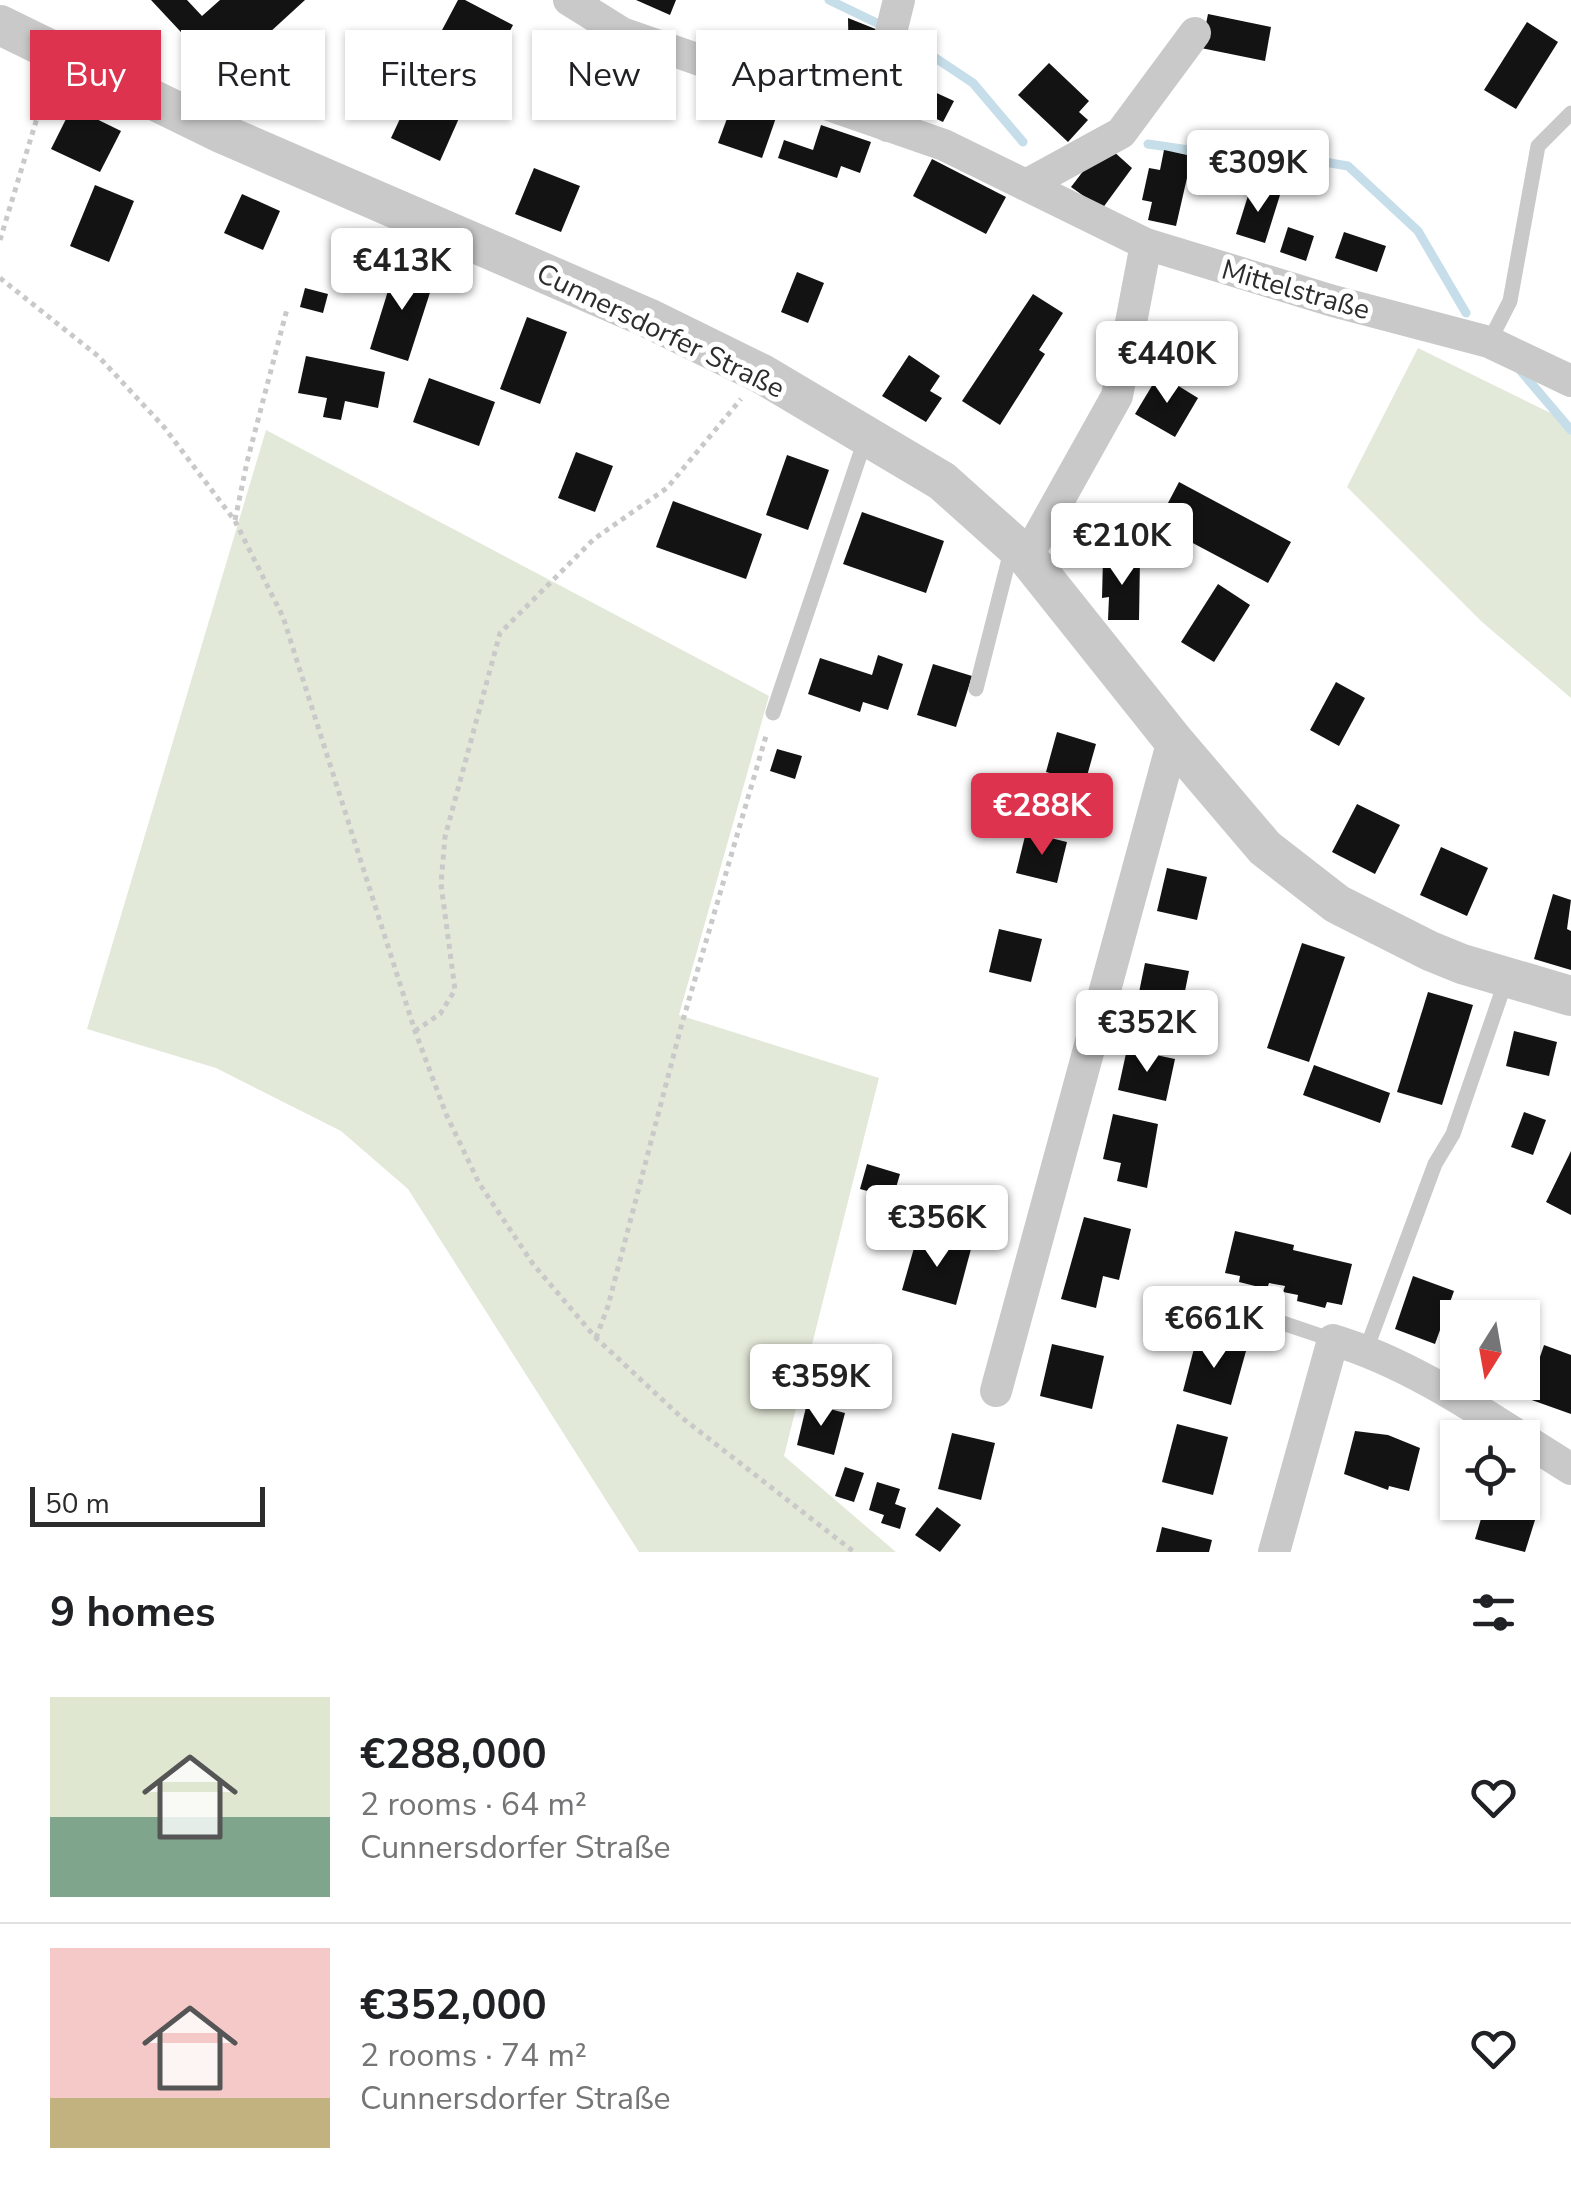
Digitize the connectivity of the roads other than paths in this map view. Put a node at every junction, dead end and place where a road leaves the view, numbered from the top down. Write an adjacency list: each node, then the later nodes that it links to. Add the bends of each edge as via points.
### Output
1 (569, 0): 6 (street, Mittelstraße, via 622,32)
2 (899, 0): 6 (street, via 891,32)
3 (0, 25): 11 (street, Cunnersdorfer Straße, via 223,134 648,318 762,374)
4 (1195, 34): 7 (street, via 1121,133)
5 (1571, 113): 9 (lane, via 1538,146 1510,301)
6 (888, 126): 7 (street, Mittelstraße)
7 (1026, 185): 8 (street, Mittelstraße)
8 (1146, 244): 9 (street, Mittelstraße); 12 (street, via 1117,396)
9 (1489, 342): 10 (street, Mittelstraße)
10 (1571, 381)
11 (866, 436): 12 (street, Cunnersdorfer Straße, via 942,481); 14 (lane)
12 (1020, 550): 13 (lane); 15 (street, Cunnersdorfer Straße)
13 (976, 689)
14 (773, 714)
15 (1174, 740): 16 (street, Cunnersdorfer Straße, via 1265,848 1337,904 1430,951); 21 (street)
16 (1507, 978): 17 (street, Cunnersdorfer Straße); 20 (lane)
17 (1571, 996)
18 (1250, 1312): 19 (lane)
19 (1332, 1340): 20 (street); 25 (street)
20 (1366, 1350): 22 (street)
21 (996, 1391)
22 (1494, 1420)
23 (1540, 1449): 24 (street)
24 (1571, 1469)
25 (1274, 1552)

